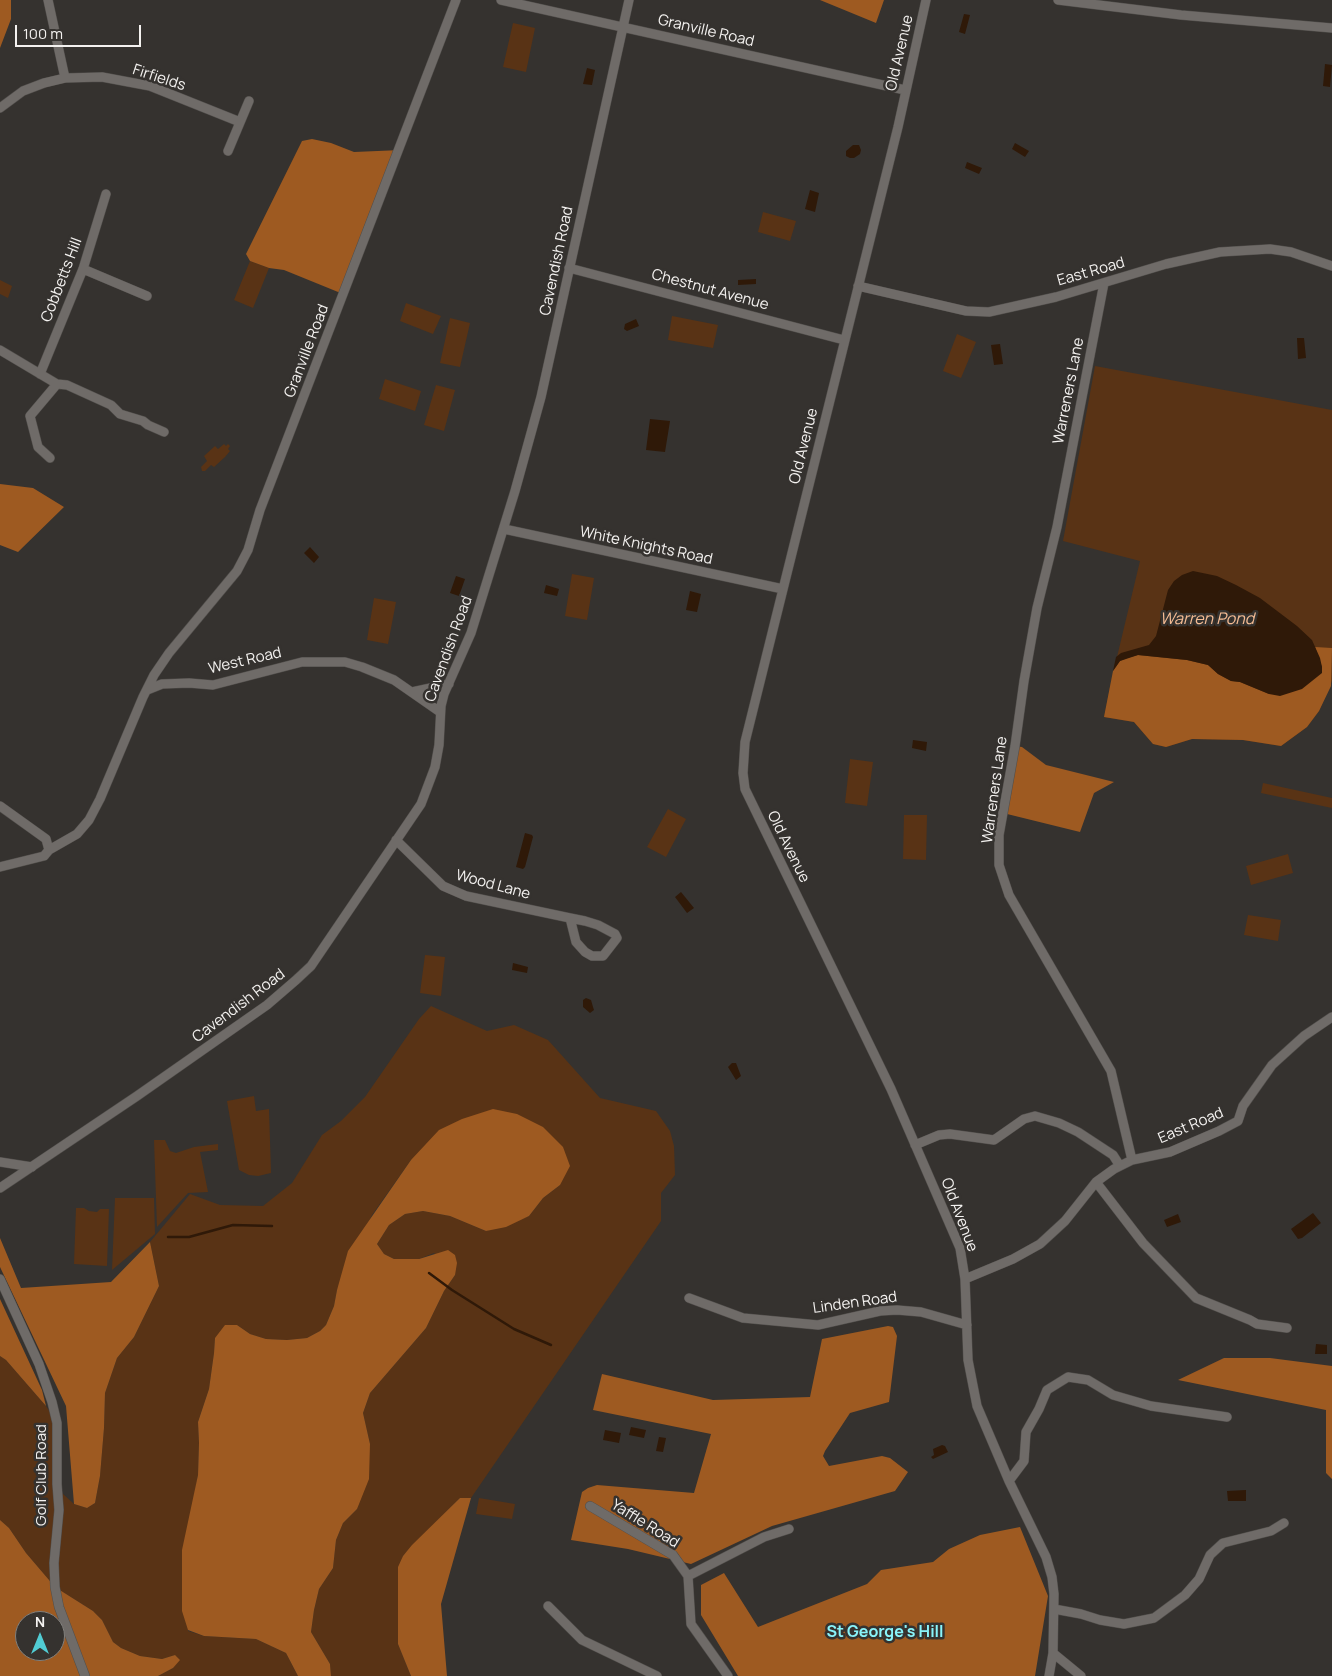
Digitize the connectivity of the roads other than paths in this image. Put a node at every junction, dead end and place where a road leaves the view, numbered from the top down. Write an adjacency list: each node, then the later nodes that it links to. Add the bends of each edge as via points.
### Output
1 (48, 0): 9 (street)
2 (456, 0): 31 (street, Granville Road, via 260,510 248,550 237,571 169,653)
3 (501, 0): 7 (street, Granville Road)
4 (629, 0): 7 (street, Cavendish Road)
5 (926, 0): 10 (street, Old Avenue)
6 (1058, 0): 8 (street)
7 (622, 27): 10 (street, Granville Road); 17 (street, Cavendish Road)
8 (1332, 28)
9 (65, 78): 12 (street, Firfields, via 23,91); 13 (street, Firfields, via 102,77 150,86)
10 (905, 90): 20 (street, Old Avenue)
11 (249, 101): 13 (street)
12 (0, 108)
13 (240, 122): 14 (street)
14 (228, 151)
15 (106, 194): 18 (street, Cobbetts Hill)
16 (1332, 266): 19 (street, East Road, via 1291,252 1240,250 1197,256)
17 (569, 268): 22 (street, Chestnut Avenue); 28 (street, Cavendish Road, via 541,397)
18 (83, 270): 21 (street); 24 (street, Cobbetts Hill)
19 (1104, 283): 20 (street, East Road, via 989,312 966,311); 41 (street, Warreners Lane, via 1024,681 999,834 1000,865 1009,895 1111,1071)
20 (858, 286): 22 (street, Old Avenue)
21 (147, 296)
22 (844, 340): 29 (street, Old Avenue)
23 (0, 350): 24 (street)
24 (40, 374): 25 (street)
25 (57, 384): 26 (street, via 67,385 111,405 120,414); 27 (street, via 30,416)
26 (164, 432)
27 (43, 456)
28 (504, 529): 29 (street, White Knights Road); 30 (street, Cavendish Road, via 471,633)
29 (783, 589): 40 (street, Old Avenue, via 745,742 745,789)
30 (449, 684): 32 (street); 33 (street, Cavendish Road)
31 (147, 690): 32 (street, West Road, via 162,684 213,685 302,662 329,661 362,667 394,680); 36 (street, via 89,820 77,834)
32 (412, 692): 33 (street, West Road)
33 (440, 712): 35 (street, Cavendish Road, via 438,755 429,787)
34 (0, 806): 36 (street, via 46,839)
35 (396, 840): 38 (street, Wood Lane, via 443,886 466,896); 44 (street, Cavendish Road, via 310,966 296,980 267,1005)
36 (49, 850): 37 (street, via 44,856)
37 (0, 867)
38 (570, 918): 38 (street, Wood Lane, via 576,942 592,956 603,956 617,938 598,925)
39 (1332, 1017): 41 (street, East Road, via 1304,1036 1272,1065 1243,1106 1238,1120 1170,1152)
40 (915, 1145): 43 (street, via 950,1134 994,1140 1024,1119 1035,1116 1078,1132 1113,1156); 48 (street, Old Avenue, via 960,1248)
41 (1132, 1160): 43 (street)
42 (0, 1162): 44 (street)
43 (1120, 1166): 45 (street)
44 (32, 1167): 46 (street, Cavendish Road)
45 (1096, 1182): 48 (street, via 1040,1244); 51 (street, via 1143,1243 1196,1298 1257,1324)
46 (0, 1188)
47 (0, 1279): 61 (street, Golf Club Road, via 52,1402 56,1422 59,1510 55,1587 59,1607)
48 (966, 1279): 50 (street, Old Avenue)
49 (689, 1298): 50 (street, Linden Road, via 743,1318 818,1324 897,1310 921,1312)
50 (967, 1325): 53 (street, Old Avenue, via 968,1360 977,1406)
51 (1287, 1328)
52 (1227, 1417): 53 (street, via 1151,1406 1113,1395 1088,1380 1068,1377 1047,1390 1026,1432 1024,1461)
53 (1009, 1481): 59 (street, Old Avenue, via 1046,1556 1052,1577)
54 (590, 1506): 57 (street, Yaffle Road, via 673,1555)
55 (1284, 1523): 59 (street, via 1271,1531 1223,1543 1210,1555 1199,1579 1186,1595 1154,1618 1124,1624)
56 (789, 1530): 57 (street, via 764,1537)
57 (688, 1576): 63 (street, via 691,1624)
58 (548, 1606): 62 (street, via 582,1640)
59 (1054, 1609): 60 (street, Old Avenue)
60 (1053, 1653): 64 (street, Old Avenue); 65 (street)
61 (85, 1676)
62 (657, 1676)
63 (728, 1676)
64 (1049, 1676)
65 (1081, 1676)

